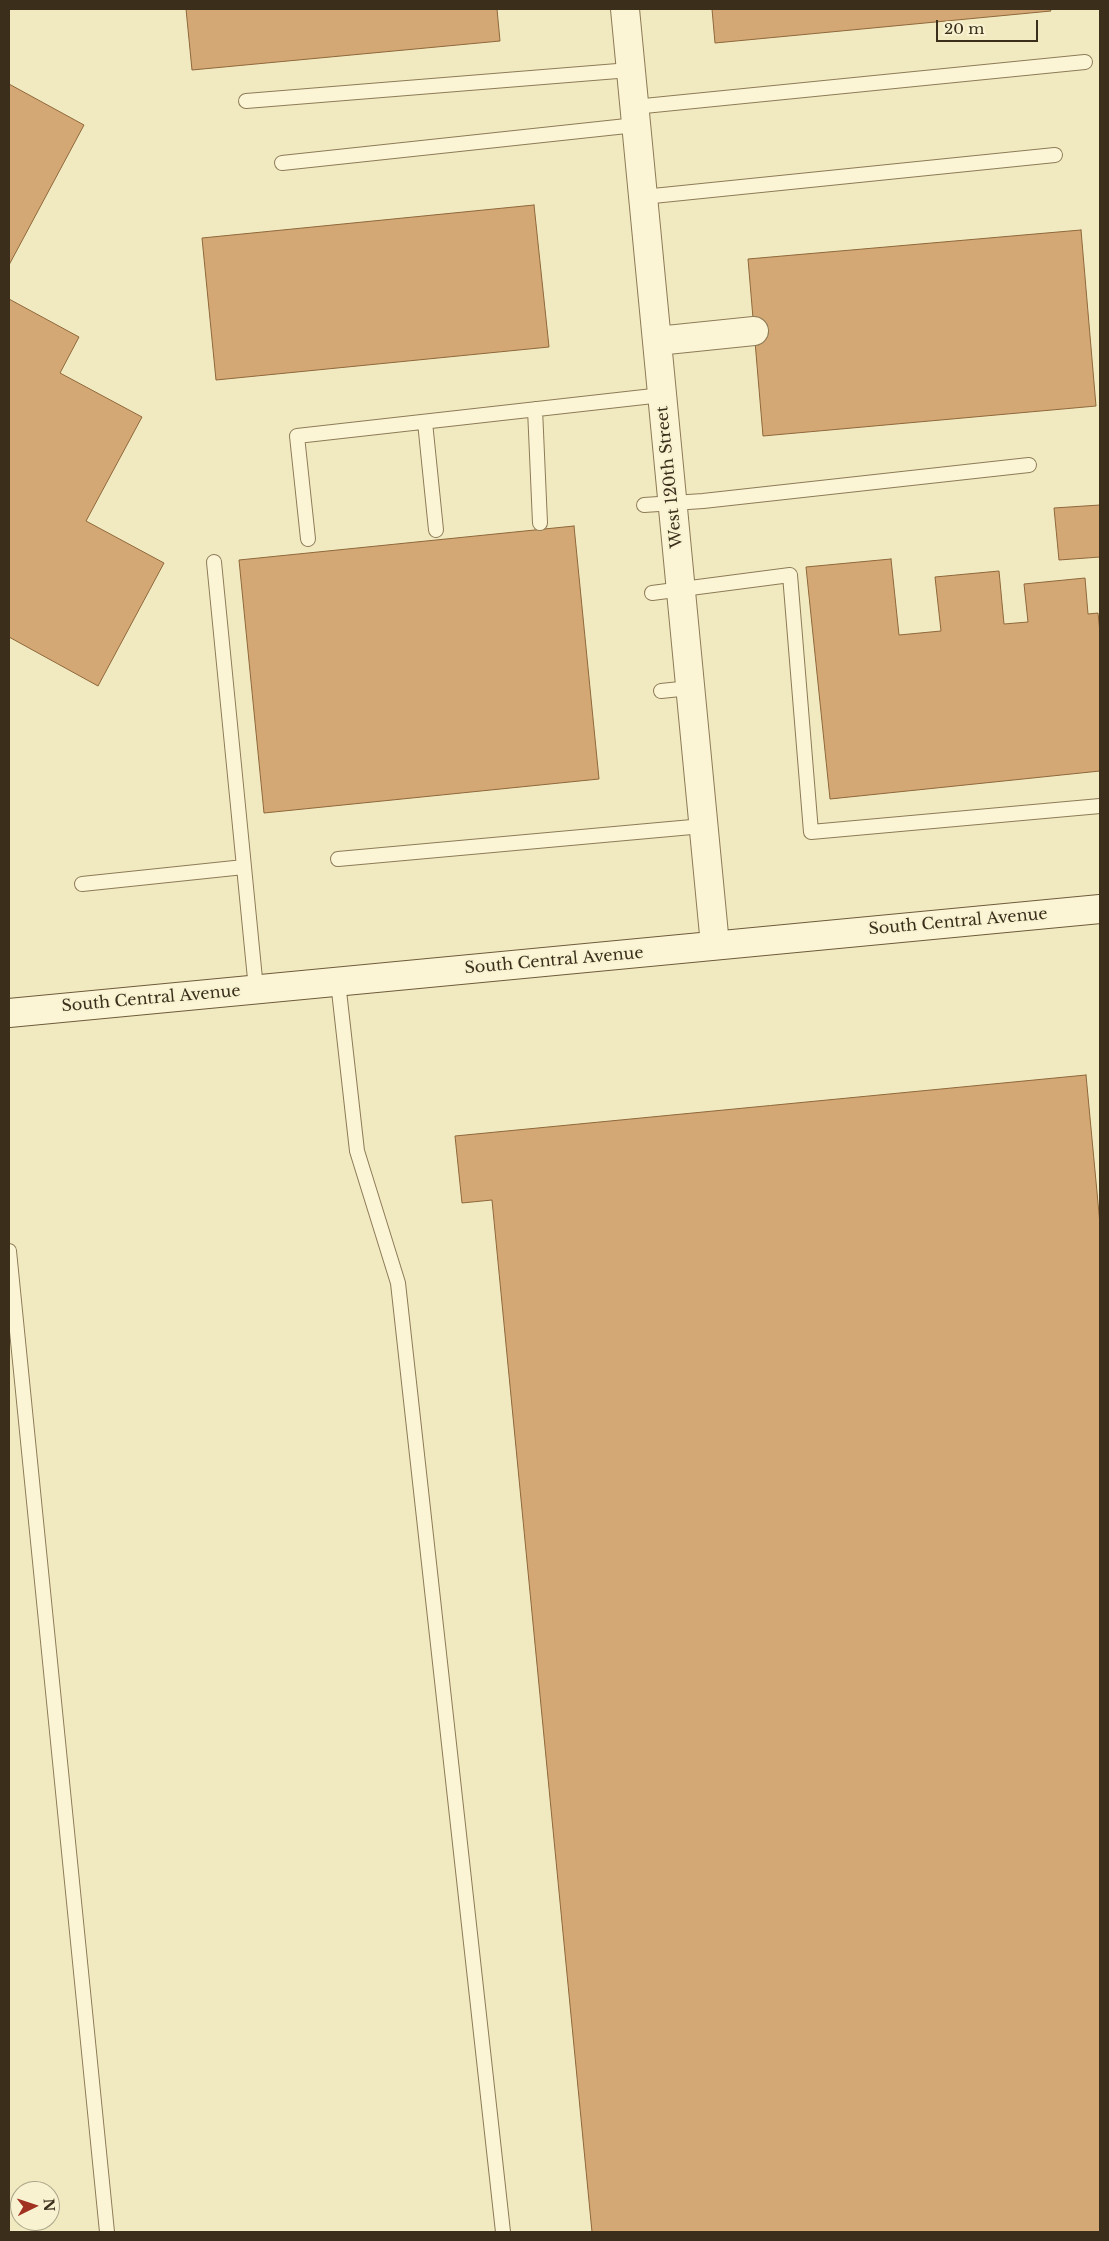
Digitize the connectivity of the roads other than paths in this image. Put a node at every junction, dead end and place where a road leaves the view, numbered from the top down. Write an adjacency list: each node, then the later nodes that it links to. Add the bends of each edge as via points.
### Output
1 (625, 9): 3 (street, West 120th Street)
2 (1085, 62): 5 (lane)
3 (630, 70): 4 (lane); 5 (street, West 120th Street)
4 (246, 101)
5 (635, 116): 7 (lane); 8 (street, West 120th Street)
6 (1055, 155): 8 (lane)
7 (282, 163)
8 (643, 197): 10 (street, West 120th Street)
9 (754, 331): 10 (street)
10 (657, 341): 11 (street, West 120th Street)
11 (662, 394): 12 (lane); 15 (street, West 120th Street)
12 (535, 409): 13 (lane); 17 (lane)
13 (425, 422): 18 (lane); 19 (lane, via 297,436)
14 (1029, 465): 15 (lane)
15 (672, 503): 16 (lane); 21 (street, West 120th Street)
16 (644, 505)
17 (540, 523)
18 (436, 530)
19 (308, 539)
20 (214, 562): 28 (lane)
21 (681, 590): 22 (lane); 23 (street, West 120th Street); 25 (lane, via 790,575 812,832)
22 (652, 593)
23 (690, 688): 24 (lane); 26 (street, West 120th Street)
24 (661, 692)
25 (1100, 806)
26 (703, 826): 27 (lane); 31 (street, West 120th Street)
27 (338, 859)
28 (244, 867): 29 (lane); 33 (lane)
29 (82, 884)
30 (1100, 909): 31 (street, South Central Avenue)
31 (715, 945): 32 (street, South Central Avenue)
32 (338, 982): 33 (street, South Central Avenue); 37 (lane, via 357,1152 398,1283)
33 (256, 989): 34 (street, South Central Avenue)
34 (9, 1013)
35 (9, 1251): 36 (lane)
36 (107, 2232)
37 (503, 2232)

